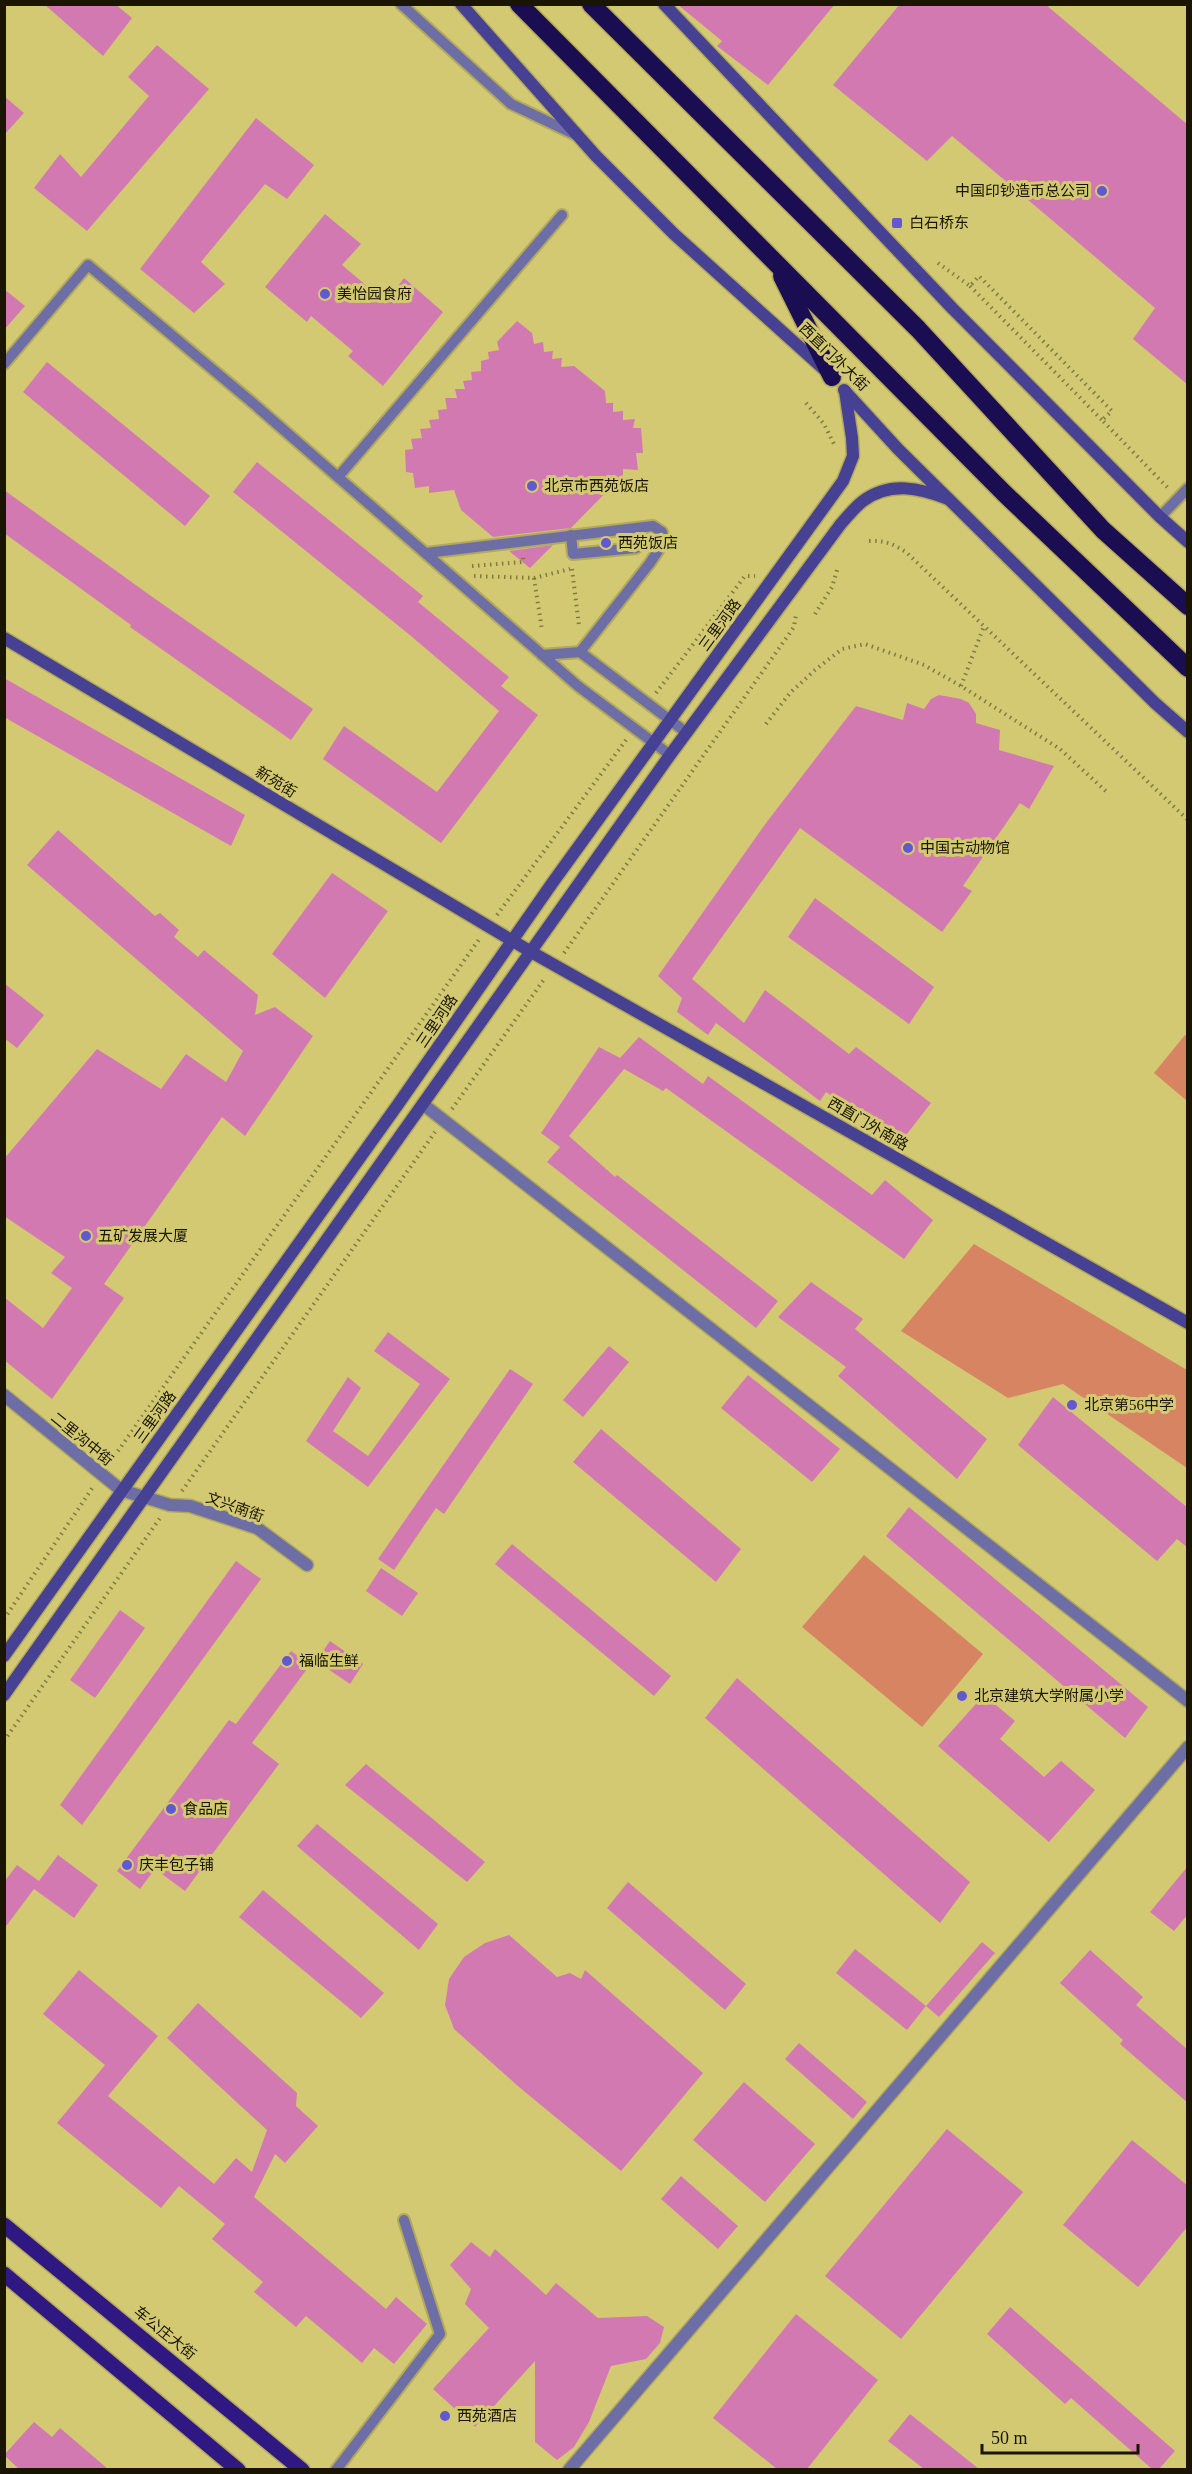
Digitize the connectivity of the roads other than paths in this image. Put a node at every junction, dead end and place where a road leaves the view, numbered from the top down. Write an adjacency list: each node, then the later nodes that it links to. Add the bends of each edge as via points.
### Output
1 (401, 4): 6 (lane, via 511,104)
2 (461, 4): 6 (street, 西直门外大街)
3 (519, 4): 8 (highway, 西直门外大街)
4 (591, 4): 20 (highway, via 918,329 1103,530)
5 (664, 4): 15 (street, via 952,308)
6 (576, 135): 10 (street, 西直门外大街, via 674,234)
7 (562, 215): 12 (lane)
8 (775, 261): 10 (highway); 24 (highway, 西直门外大街, via 1005,494)
9 (4, 364): 12 (lane, via 87,265)
10 (832, 377): 11 (street, 西直门外大街)
11 (845, 391): 14 (street, 西直门外大街); 25 (street, 三里河路, via 853,456 843,481)
12 (338, 477): 19 (lane)
13 (1188, 488): 15 (lane)
14 (948, 499): 26 (street, 西直门外大街); 27 (street, via 908,487 886,489 863,501 801,576)
15 (1160, 517): 17 (street)
16 (571, 536): 18 (lane, via 573,555); 19 (lane); 22 (lane, via 653,526 665,540)
17 (1188, 542)
18 (636, 548)
19 (426, 553): 23 (lane)
20 (1188, 606)
21 (4, 638): 30 (street, 新苑街)
22 (580, 652): 23 (lane); 25 (lane)
23 (542, 655): 28 (lane)
24 (1188, 668)
25 (669, 720): 27 (lane); 28 (street, 三里河路)
26 (1188, 732)
27 (687, 733): 29 (street)
28 (654, 742): 29 (lane); 30 (street, 三里河路)
29 (670, 755): 31 (street)
30 (512, 940): 31 (street, 新苑街); 35 (street, 三里河路)
31 (532, 952): 32 (street); 33 (street, 西直门外南路)
32 (424, 1105): 36 (street); 40 (street)
33 (1188, 1323)
34 (4, 1395): 35 (street, 二里沟中街)
35 (121, 1490): 36 (street, 二里沟中街); 38 (street, 三里河路)
36 (144, 1498): 37 (street, 文兴南街, via 190,1506 257,1528); 39 (street)
37 (307, 1565)
38 (4, 1656)
39 (4, 1695)
40 (1188, 1701)
41 (1188, 1747): 48 (street)
42 (404, 2220): 47 (lane, via 440,2334)
43 (4, 2225): 46 (main road, 车公庄大街)
44 (4, 2274): 45 (main road)
45 (238, 2469)
46 (302, 2469)
47 (336, 2469)
48 (569, 2469)

